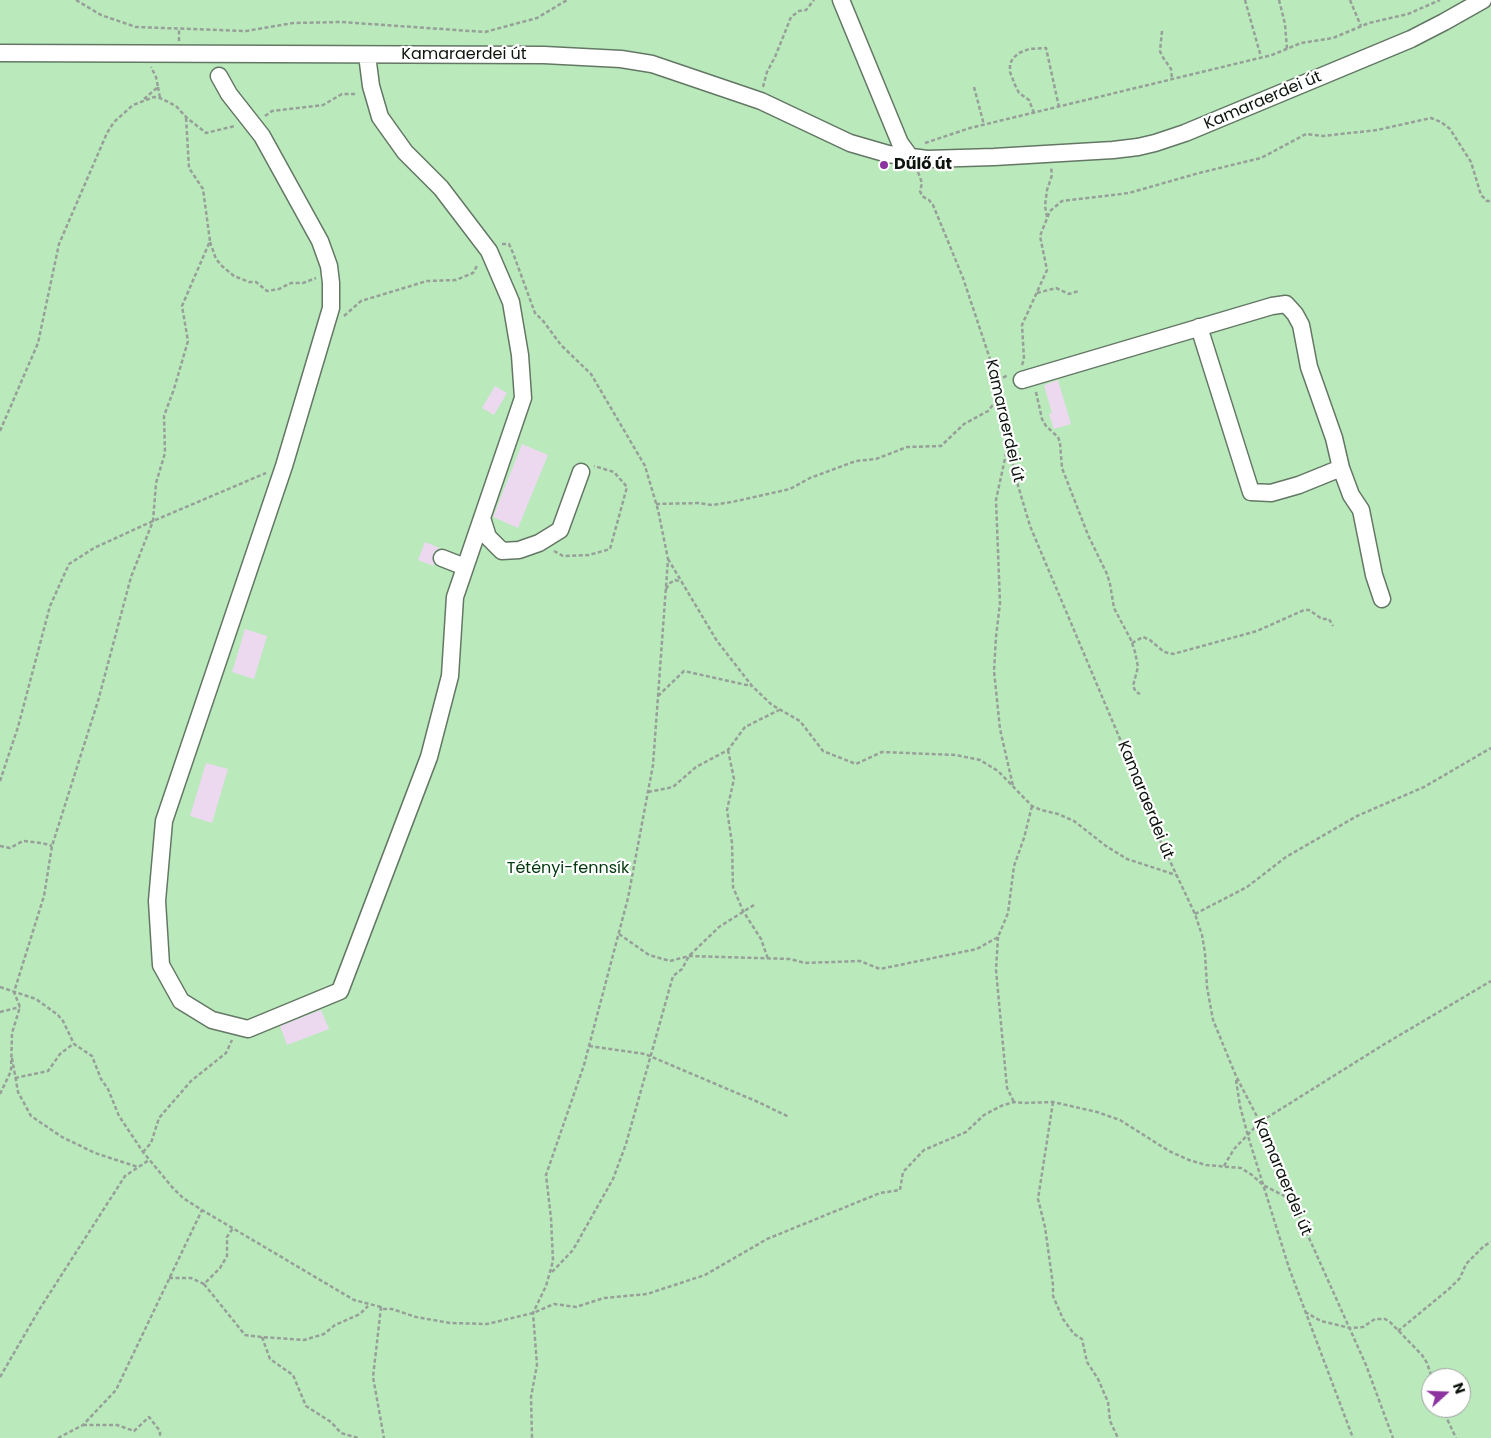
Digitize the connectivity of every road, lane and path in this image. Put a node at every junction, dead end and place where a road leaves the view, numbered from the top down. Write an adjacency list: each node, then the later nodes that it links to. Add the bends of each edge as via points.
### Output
1 (76, 0): 2 (path, via 101,15 136,27 246,31 293,23 341,22 485,32 538,18)
2 (567, 0)
3 (814, 0): 24 (path, via 806,10 790,17 766,72)
4 (841, 0): 30 (street, via 900,143)
5 (1245, 0): 16 (path)
6 (1279, 0): 12 (path)
7 (1350, 0): 10 (path)
8 (1440, 0): 10 (path, via 1408,14)
9 (1482, 0): 30 (street, Kamaraerdei út, via 1410,39 1155,143 1113,150 927,159)
10 (1361, 26): 12 (path, via 1333,38)
11 (1162, 31): 18 (path, via 1160,51 1171,69)
12 (1287, 48): 16 (path)
13 (0, 53): 14 (street, Kamaraerdei út)
14 (149, 54): 15 (street, Kamaraerdei út); 19 (path)
15 (367, 56): 21 (street); 24 (street, Kamaraerdei út, via 544,55 621,59 652,64)
16 (1260, 57): 18 (path)
17 (219, 76): 28 (street, via 229,94)
18 (1172, 79): 25 (path)
19 (158, 87): 22 (path); 23 (path)
20 (974, 87): 29 (path)
21 (373, 94): 28 (path, via 342,94 323,105 272,110); 35 (street, via 380,118 405,152 441,188)
22 (160, 98): 23 (path); 27 (path, via 176,106)
23 (143, 100): 43 (path, via 122,113 107,134 59,244 38,343)
24 (761, 101): 30 (street, Kamaraerdei út, via 850,143 888,154)
25 (1058, 107): 26 (path); 26 (path, via 1046,48 1029,49 1019,52 1014,58 1010,72 1019,93 1028,100)
26 (1034, 113): 29 (path)
27 (186, 117): 28 (path, via 211,133 232,126); 34 (path, via 189,168 203,189)
28 (254, 124): 36 (street, via 320,240)
29 (984, 125): 30 (path, via 925,143)
30 (914, 150): 42 (path, Kamaraerdei út, via 922,183 920,191 933,204 963,278)
31 (1051, 168): 33 (path, via 1052,175 1046,190)
32 (1491, 201): 33 (path, via 1481,195 1471,162 1450,129 1431,118 1377,130 1323,136 1306,134 1261,158 1129,193 1062,201 1050,211)
33 (1047, 219): 38 (path, via 1040,236 1046,270)
34 (210, 241): 36 (path, via 222,266 234,276 256,282 267,291); 50 (path, via 182,306 188,341 164,416 165,453 156,482)
35 (490, 251): 39 (path, via 479,261 474,273 456,280 427,282 360,301 345,316); 48 (path, via 496,244 509,244 535,314 591,374 645,466); 49 (street, via 511,302 524,398)
36 (330, 274): 39 (street, via 331,308)
37 (1079, 292): 38 (path, via 1069,294 1056,288)
38 (1036, 293): 41 (path, via 1022,325)
39 (327, 325): 45 (street)
40 (1198, 327): 41 (street); 46 (street, via 1286,304 1301,325 1308,367 1334,438); 46 (street, via 1251,492 1271,493)
41 (1024, 375): 59 (path, via 1035,386 1042,419 1058,438 1062,468 1107,574 1117,617)
42 (1002, 402): 44 (path, Kamaraerdei út); 48 (path, via 964,424 941,446 908,447 876,460 856,461 790,489 732,502)
43 (0, 431)
44 (1010, 439): 67 (path, via 996,500 1000,603 994,671 1000,729); 72 (path, Kamaraerdei út, via 1014,472 1030,526)
45 (284, 466): 50 (path); 85 (street, via 164,821 157,901 161,965 181,1001 212,1020)
46 (1341, 468): 57 (street, via 1361,510)
47 (581, 472): 51 (street, via 560,530); 51 (path, via 588,464 614,472 627,487 610,548 588,555 564,556)
48 (656, 504): 53 (path)
49 (482, 518): 51 (street, via 488,537 502,551); 54 (street)
50 (153, 521): 66 (path, via 94,548 69,564 50,606); 71 (path, via 131,577 98,701)
51 (540, 543)
52 (442, 558): 54 (street)
53 (668, 559): 55 (path); 56 (path)
54 (465, 567): 85 (street, via 455,597 450,676 429,757 340,991 248,1029)
55 (683, 582): 56 (path, via 675,580); 60 (path, via 717,642)
56 (665, 590): 62 (path)
57 (1382, 599)
58 (1333, 626): 59 (path, via 1329,619 1304,610 1256,631 1173,654 1164,652 1143,637)
59 (1132, 643): 61 (path, via 1138,666 1132,686)
60 (752, 686): 62 (path, via 684,672); 63 (path)
61 (1140, 694)
62 (658, 696): 68 (path)
63 (779, 709): 65 (path, via 745,727); 67 (path, via 800,721 823,751 856,764 882,752 956,755 987,763)
64 (1491, 748): 75 (path, via 1424,787 1357,816 1286,857 1247,887)
65 (728, 750): 68 (path, via 696,768 673,787); 74 (path, via 734,779 727,810 733,887)
66 (0, 781)
67 (1014, 788): 69 (path)
68 (648, 792): 76 (path)
69 (1032, 806): 72 (path, via 1074,821 1127,859); 77 (path, via 1014,866 1008,914)
70 (0, 846): 71 (path, via 10,848 23,841)
71 (52, 846): 82 (path, via 44,896)
72 (1176, 876): 75 (path, Kamaraerdei út)
73 (754, 905): 74 (path)
74 (743, 911): 78 (path, via 719,927); 79 (path, via 762,939)
75 (1195, 914): 90 (path, Kamaraerdei út, via 1202,935 1213,1020)
76 (619, 934): 78 (path, via 649,955 670,961); 87 (path)
77 (998, 937): 79 (path, via 977,949 880,970 860,961 805,963); 93 (path, via 996,970 1006,1088)
78 (689, 956): 79 (path); 89 (path, via 682,970 673,976)
79 (768, 959)
80 (1491, 981): 96 (path)
81 (0, 987): 82 (path)
82 (14, 992): 83 (path); 86 (path, via 36,999 58,1015)
83 (20, 1007): 84 (path); 88 (path, via 12,1033)
84 (0, 1012)
85 (238, 1027): 98 (path, via 226,1053 191,1081 159,1118 152,1143)
86 (74, 1044): 91 (path, via 60,1054 48,1071); 98 (path, via 92,1056 119,1116)
87 (590, 1046): 89 (path); 107 (path, via 546,1175 553,1252)
88 (11, 1051): 91 (path); 92 (path, via 11,1071)
89 (650, 1056): 95 (path); 107 (path, via 613,1179 573,1250)
90 (1236, 1076): 96 (path, Kamaraerdei út); 97 (path)
91 (15, 1078): 101 (path, via 18,1092 31,1116 95,1154)
92 (0, 1094)
93 (1014, 1102): 94 (path); 113 (path, via 984,1115 966,1132 924,1150 903,1172 900,1190 880,1193 767,1239 705,1275 647,1294 604,1298 576,1307 554,1304)
94 (1053, 1102): 100 (path, via 1120,1120 1188,1160); 126 (path, via 1038,1199 1045,1227 1053,1296 1063,1319 1082,1339 1087,1362 1108,1402 1110,1421)
95 (789, 1117)
96 (1260, 1122): 97 (path); 103 (path, Kamaraerdei út)
97 (1248, 1136): 100 (path, via 1234,1149); 102 (path)
98 (143, 1152): 99 (path)
99 (149, 1160): 101 (path); 104 (path, via 183,1198)
100 (1224, 1166): 102 (path, via 1241,1168)
101 (139, 1167): 118 (path, via 125,1176)
102 (1263, 1185): 103 (path); 112 (path)
103 (1292, 1200): 114 (path, Kamaraerdei út)
104 (202, 1210): 105 (path); 108 (path)
105 (233, 1228): 109 (path, via 227,1237 227,1256); 110 (path, via 354,1300)
106 (1491, 1242): 115 (path, via 1466,1264 1460,1278 1449,1289)
107 (551, 1273): 113 (path)
108 (169, 1278): 109 (path, via 191,1278); 120 (path, via 116,1390)
109 (204, 1284): 116 (path, via 245,1335)
110 (369, 1305): 111 (path); 116 (path, via 360,1314 335,1325 324,1334 304,1340)
111 (381, 1307): 113 (path, via 450,1323 487,1324); 124 (path, via 373,1377)
112 (1305, 1312): 114 (path, via 1321,1321); 127 (path)
113 (534, 1313): 125 (path, via 537,1365 531,1397)
114 (1350, 1328): 115 (path, via 1385,1319); 128 (path, Kamaraerdei út)
115 (1398, 1331): 117 (path, via 1422,1356)
116 (262, 1337): 123 (path, via 270,1359 293,1375 306,1406 331,1422 341,1433)
117 (1428, 1368)
118 (0, 1377)
119 (1447, 1418): 129 (path)
120 (83, 1425): 121 (path); 122 (path, via 117,1425 134,1431 149,1417 160,1431)
121 (58, 1438)
122 (160, 1438)
123 (358, 1438)
124 (384, 1438)
125 (532, 1438)
126 (1118, 1438)
127 (1353, 1438)
128 (1393, 1438)
129 (1456, 1438)

